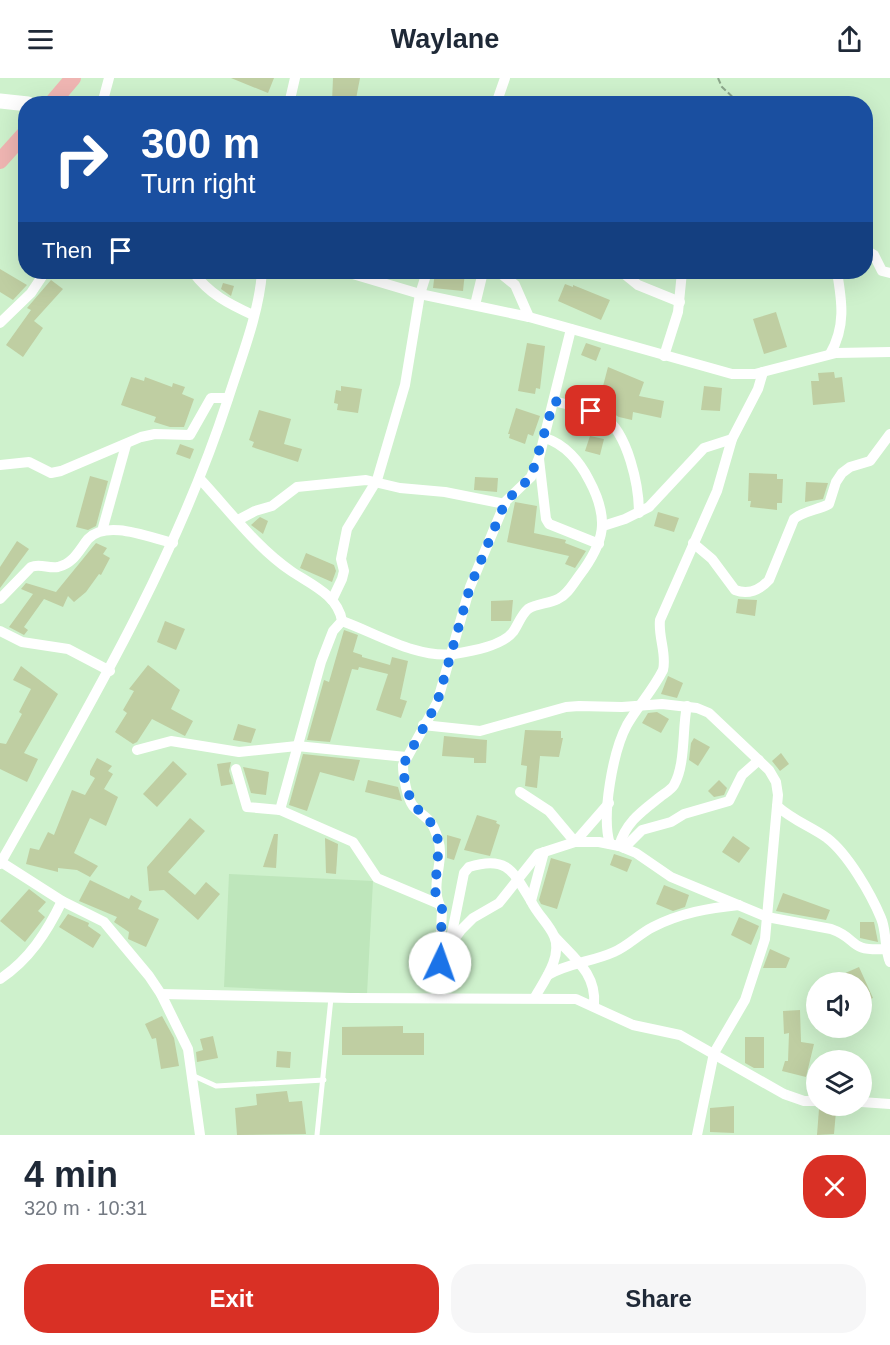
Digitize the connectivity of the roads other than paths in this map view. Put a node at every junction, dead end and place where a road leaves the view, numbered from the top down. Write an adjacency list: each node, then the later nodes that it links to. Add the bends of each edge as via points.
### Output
1 (73, 78): 5 (main road)
2 (109, 78): 6 (street)
3 (295, 78): 7 (street)
4 (505, 78): 8 (street)
5 (58, 96)
6 (104, 96)
7 (291, 96)
8 (499, 96)
9 (0, 101): 10 (main road)
10 (18, 103)
11 (18, 141): 12 (main road)
12 (0, 161)
13 (873, 254): 14 (street, via 882,271)
14 (890, 273)
15 (40, 279): 30 (street)
16 (199, 279): 28 (street, via 227,303)
17 (261, 279): 28 (street)
18 (369, 279): 25 (street)
19 (425, 279): 25 (street)
20 (481, 279): 27 (street)
21 (508, 279): 29 (street, via 515,285)
22 (631, 279): 26 (street)
23 (682, 279): 26 (street)
24 (838, 279): 33 (street, via 843,315)
25 (420, 294): 27 (street); 45 (street, via 405,386)
26 (680, 302): 34 (street)
27 (475, 305): 29 (street)
28 (253, 315): 36 (street)
29 (529, 317): 31 (street)
30 (0, 323)
31 (571, 329): 34 (street); 37 (street)
32 (890, 352): 33 (street)
33 (830, 354): 35 (street)
34 (664, 356): 35 (street, via 732,374)
35 (763, 372): 40 (street)
36 (228, 398): 41 (street, via 211,398 190,435 155,434); 44 (street)
37 (554, 401): 39 (street); 47 (street, via 604,417 618,432 639,491)
38 (890, 434): 52 (street, via 870,461 842,473 829,504 794,519 763,587 748,592 735,590 712,559)
39 (544, 438): 42 (street); 49 (street, via 563,446 585,472 601,504)
40 (732, 439): 47 (street, via 704,448); 52 (street, via 721,481)
41 (126, 445): 43 (street, via 51,473 29,462); 50 (street)
42 (539, 458): 46 (street, via 531,477); 53 (street, via 549,524)
43 (0, 465)
44 (200, 480): 48 (street); 51 (street)
45 (377, 480): 46 (street, via 400,488); 48 (street, via 297,487 272,506); 55 (street, via 347,529 342,579)
46 (505, 504): 58 (street, via 470,587)
47 (639, 513): 49 (street)
48 (238, 520): 55 (street, via 267,554)
49 (603, 526): 53 (street)
50 (102, 531): 51 (street, via 114,530); 54 (street, via 87,540 69,562 58,567 31,567)
51 (172, 543): 59 (street)
52 (693, 543): 60 (street, via 660,620 663,670)
53 (599, 544): 58 (street, via 567,592 529,608 511,635)
54 (0, 599)
55 (332, 600): 56 (street)
56 (342, 621): 58 (street, via 402,646); 63 (street, via 333,630 325,651)
57 (0, 631): 59 (street, via 22,642 68,649)
58 (453, 654): 62 (street, via 437,703)
59 (110, 671): 74 (street)
60 (641, 705): 61 (street); 62 (street, via 566,707 480,731); 69 (street, via 626,727 616,755)
61 (687, 706): 66 (street, via 709,713); 73 (street, via 685,741 676,782 634,816)
62 (423, 725): 65 (street)
63 (297, 746): 64 (street, via 239,752 171,741); 65 (street); 71 (street)
64 (137, 750)
65 (406, 757): 80 (street, via 403,773 412,805 428,817 439,842 435,891)
66 (759, 760): 70 (street, via 776,782); 73 (street, via 742,775 729,801 642,830)
67 (236, 769): 71 (street, via 247,807)
68 (520, 792): 72 (street, via 549,811)
69 (609, 803): 72 (street); 73 (street, via 607,835)
70 (777, 806): 82 (street); 85 (street, via 837,847 852,866 882,919)
71 (280, 810): 80 (street, via 353,842 377,878)
72 (575, 842): 73 (street); 75 (street)
73 (618, 846): 81 (street, via 671,877)
74 (4, 849): 76 (street)
75 (544, 852): 77 (street); 79 (street)
76 (1, 863): 78 (street)
77 (518, 879): 79 (street); 84 (street, via 499,903 473,918); 84 (street, via 501,863 469,867 464,873)
78 (62, 901): 89 (street, via 35,946 17,968); 91 (street, via 104,922)
79 (531, 901): 83 (street)
80 (439, 904): 90 (street, via 442,909)
81 (741, 905): 82 (street); 87 (street, via 702,908)
82 (767, 917): 85 (street, via 831,929 864,950); 96 (street, via 753,981)
83 (555, 937): 87 (street); 88 (street)
84 (450, 945): 90 (street)
85 (885, 949): 86 (street)
86 (890, 962)
87 (581, 964): 88 (street); 95 (street, via 592,984)
88 (548, 975): 94 (street)
89 (0, 979)
90 (438, 984): 93 (street)
91 (161, 994): 92 (street); 97 (street, via 188,1049)
92 (331, 998): 93 (street); 98 (lane)
93 (430, 998): 94 (street)
94 (535, 998): 95 (street, via 576,999)
95 (594, 1005): 96 (street, via 633,1025 668,1031)
96 (714, 1053): 99 (street, via 784,1094); 104 (street)
97 (192, 1074): 98 (lane, via 216,1086); 102 (street)
98 (324, 1080): 103 (lane)
99 (806, 1101)
100 (872, 1103): 101 (street)
101 (890, 1104)
102 (200, 1135)
103 (317, 1135)
104 (697, 1135)

